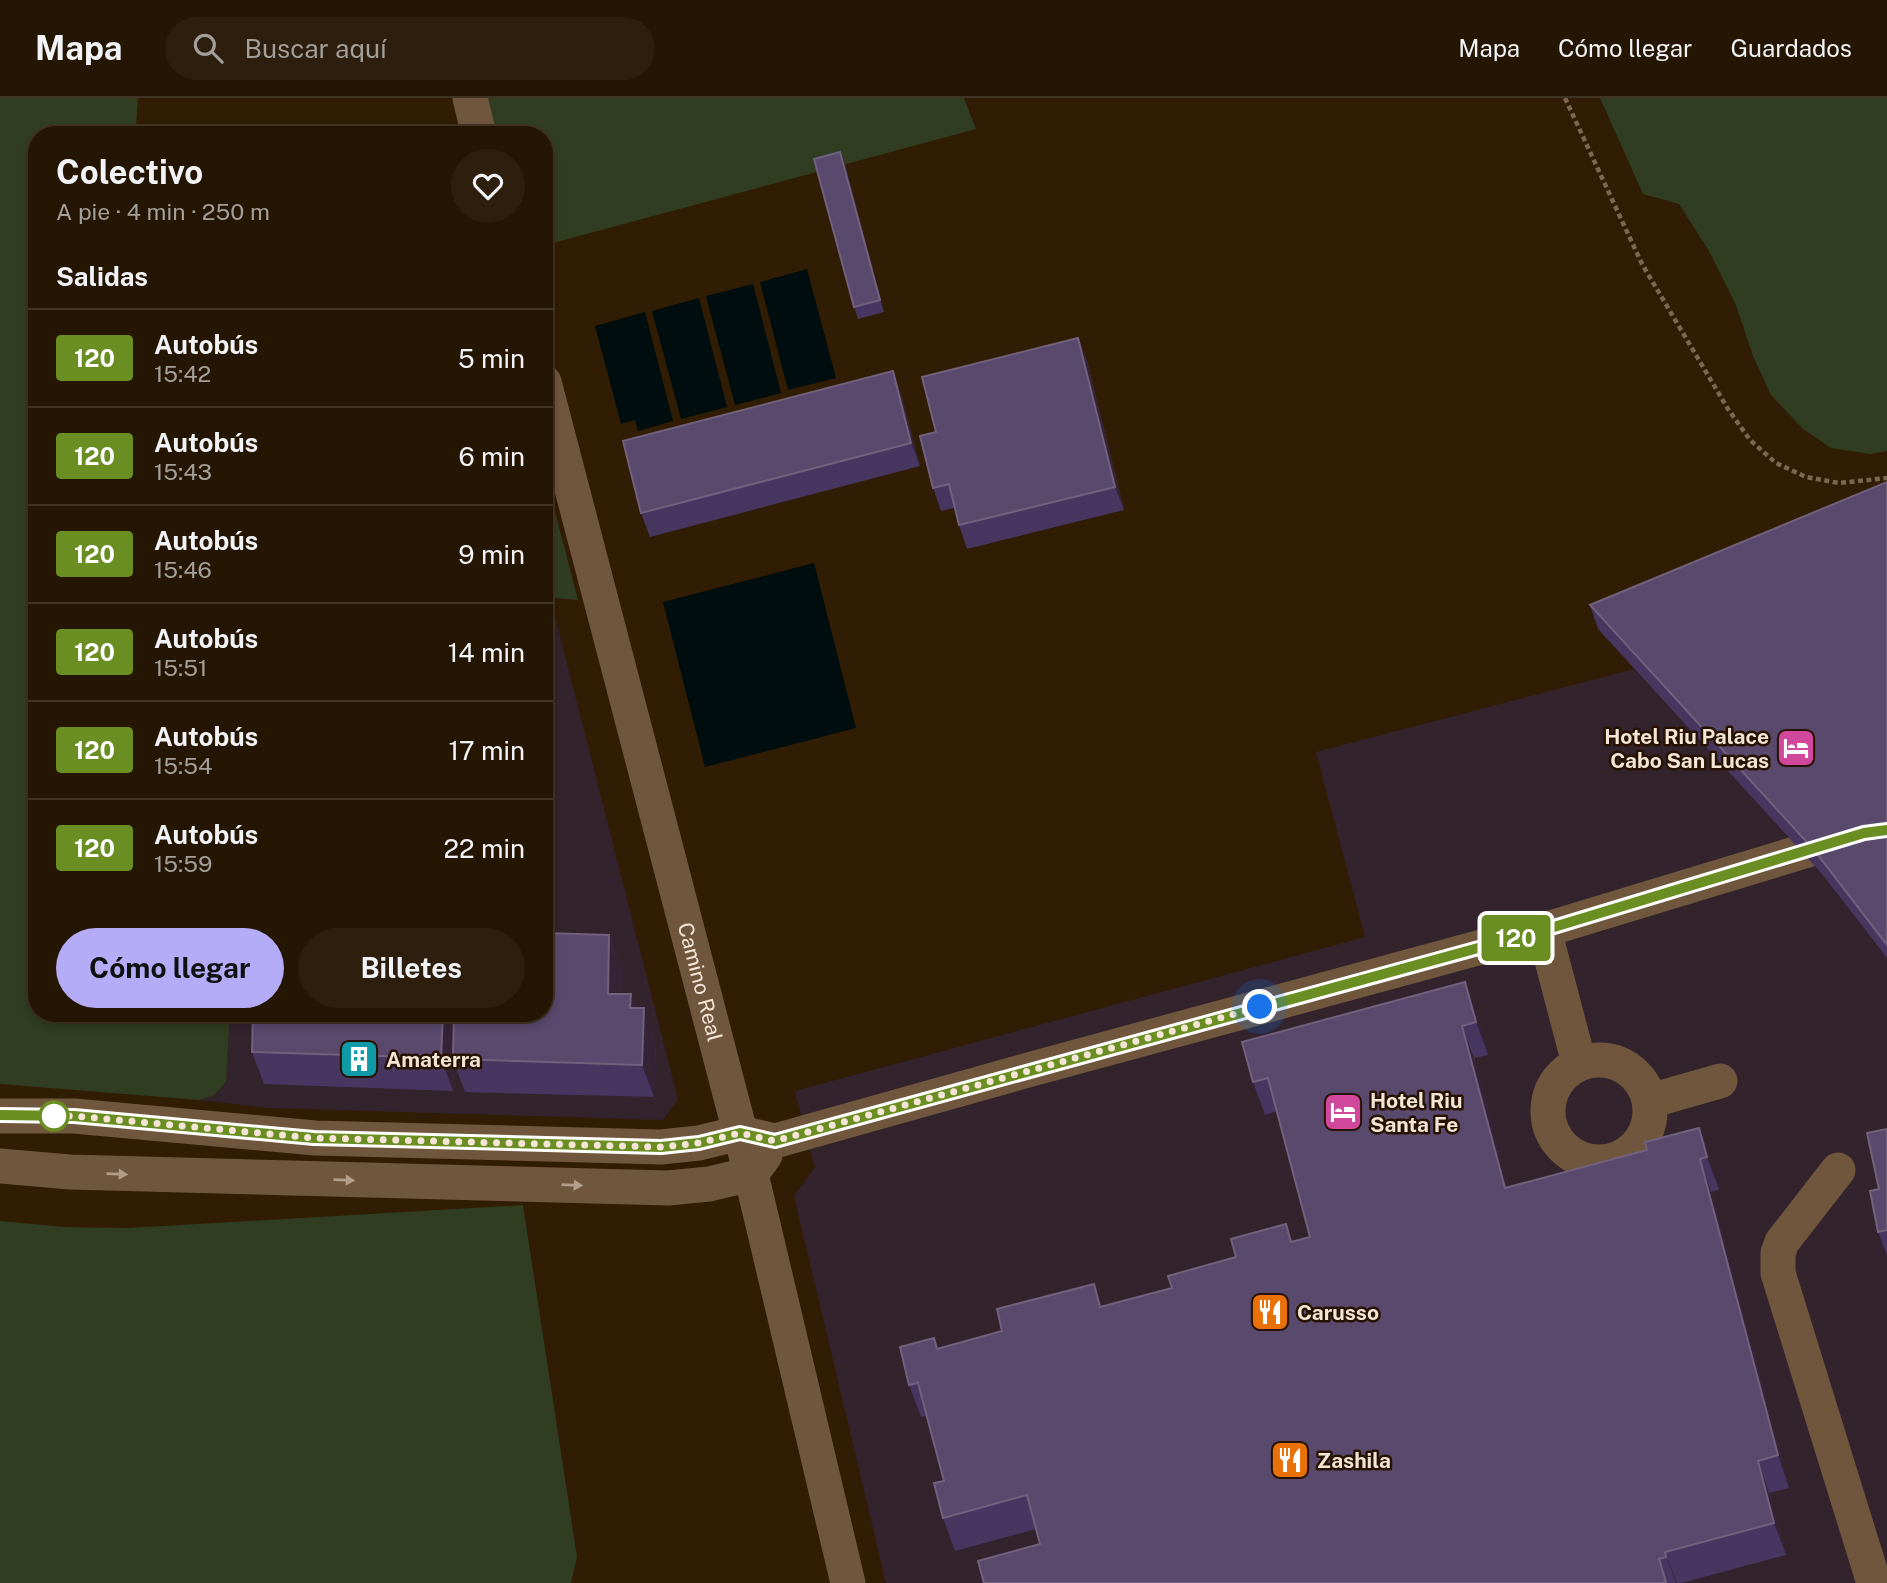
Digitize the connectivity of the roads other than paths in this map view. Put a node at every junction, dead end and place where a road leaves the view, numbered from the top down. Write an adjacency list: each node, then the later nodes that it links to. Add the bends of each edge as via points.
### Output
1 (470, 98): 2 (street)
2 (478, 126)
3 (553, 416): 11 (street, Camino Real)
4 (1887, 830): 5 (street, via 1839,840)
5 (1544, 930): 6 (street); 12 (street)
6 (1579, 1063): 8 (street, via 1602,1059 1623,1065 1641,1080); 8 (street, via 1556,1081 1547,1108 1554,1136 1574,1157 1602,1163 1629,1153 1647,1130)
7 (1720, 1081): 8 (street)
8 (1650, 1101)
9 (0, 1115): 10 (street)
10 (74, 1116): 11 (street, via 314,1138 661,1147); 15 (street)
11 (740, 1133): 12 (street); 16 (street, Camino Real)
12 (775, 1141): 16 (street)
13 (0, 1166): 15 (street)
14 (1838, 1170): 18 (street, via 1782,1242 1777,1273)
15 (70, 1172): 16 (street, one-way to 16, via 668,1188)
16 (751, 1174): 17 (street, Camino Real)
17 (848, 1583)
18 (1874, 1583)

